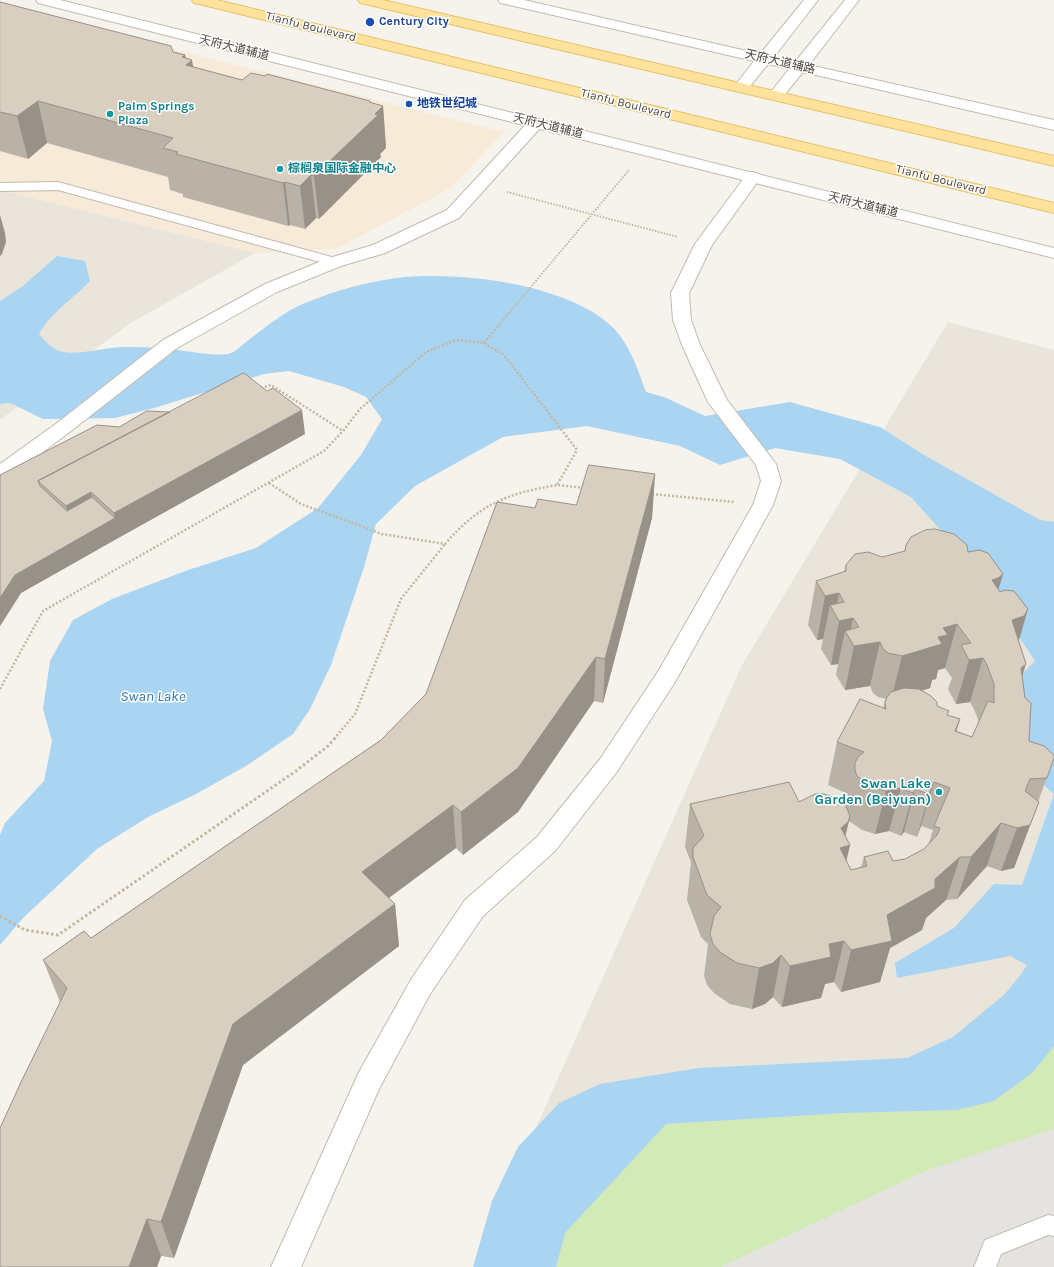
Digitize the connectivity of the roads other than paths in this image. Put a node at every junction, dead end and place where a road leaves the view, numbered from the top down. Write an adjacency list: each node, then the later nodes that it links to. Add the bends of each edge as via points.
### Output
1 (43, 0): 11 (street, 天府大道辅道)
2 (198, 0): 16 (main road, Tianfu Boulevard)
3 (365, 0): 9 (main road)
4 (505, 0): 7 (street, 天府大道辅路)
5 (811, 0): 7 (street)
6 (852, 0): 8 (street)
7 (764, 59): 8 (street, 天府大道辅路); 9 (street)
8 (800, 67): 10 (street); 12 (street, 天府大道辅路)
9 (741, 88): 10 (main road)
10 (776, 96): 13 (main road)
11 (536, 123): 14 (street, 天府大道辅道); 18 (street, via 453,214 379,249)
12 (1054, 125)
13 (1054, 161)
14 (753, 177): 17 (street, 天府大道辅道); 21 (street, via 704,244 680,293 682,320 718,402 766,464 771,481 763,505 667,676 608,766 546,844 474,908 421,986 369,1082)
15 (0, 187): 18 (lane, via 58,186)
16 (1054, 208)
17 (1054, 252)
18 (335, 262): 19 (street, via 271,288 170,344)
19 (0, 474)
20 (1054, 1226): 22 (lane, via 1048,1225 993,1247)
21 (286, 1267)
22 (985, 1267)

